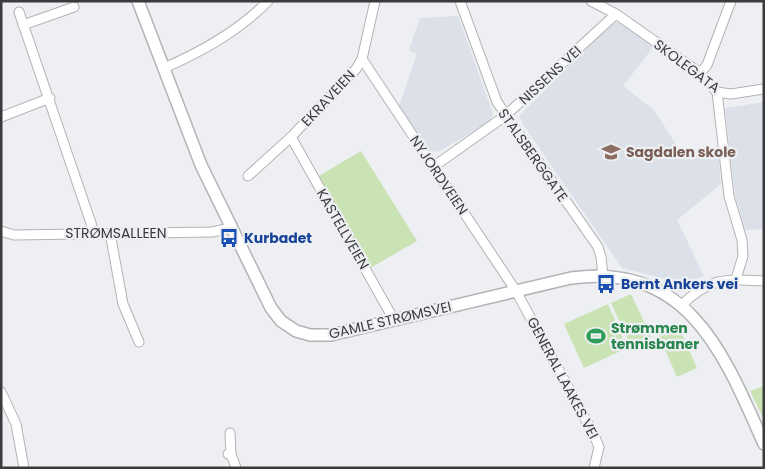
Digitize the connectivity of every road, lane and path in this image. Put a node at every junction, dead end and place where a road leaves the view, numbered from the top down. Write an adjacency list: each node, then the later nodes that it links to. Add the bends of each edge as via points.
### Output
1 (138, 1): 12 (street, GAMLE STRØMSVEI)
2 (268, 1): 12 (street, via 243,24)
3 (375, 1): 11 (street, EKRAVEIEN)
4 (460, 1): 17 (street, STALSBERGGATE)
5 (591, 1): 9 (street, SKOLEGATA)
6 (732, 1): 13 (street, via 706,65)
7 (74, 7): 10 (street)
8 (19, 12): 10 (street)
9 (616, 14): 13 (street, SKOLEGATA); 17 (street, NISSENS VEI)
10 (23, 25): 16 (street)
11 (362, 59): 19 (street, EKRAVEIEN, via 336,92); 20 (street, NYJORDVEIEN)
12 (164, 68): 22 (street, GAMLE STRØMSVEI, via 201,166)
13 (700, 72): 15 (street, SKOLEGATA)
14 (764, 89): 15 (street, SKOLEGATA, via 731,94)
15 (717, 92): 27 (street, via 729,196 742,240)
16 (50, 98): 18 (street); 24 (street)
17 (505, 116): 20 (street, NISSENS VEI); 26 (street, STALSBERGGATE, via 598,247)
18 (1, 117)
19 (291, 138): 21 (street, EKRAVEIEN); 31 (street, KASTELLVEIEN)
20 (433, 167): 29 (street, NYJORDVEIEN)
21 (248, 176)
22 (231, 228): 25 (street, STRØMSALLEEN, via 212,232); 31 (street, GAMLE STRØMSVEI, via 271,308 291,328 302,334 324,336)
23 (1, 231): 24 (street, STRØMSALLEEN, via 14,235)
24 (94, 232): 25 (street, STRØMSALLEEN)
25 (110, 233): 32 (street, via 123,304)
26 (603, 276): 29 (street, GAMLE STRØMSVEI, via 571,278); 30 (street, GAMLE STRØMSVEI, via 647,284)
27 (736, 279): 28 (street); 30 (street, via 706,285)
28 (764, 281)
29 (516, 291): 31 (street, GAMLE STRØMSVEI); 38 (street, GENERAL LAAKES VEI, via 594,435 599,447)
30 (681, 306): 35 (street, GAMLE STRØMSVEI, via 728,366)
31 (394, 320)
32 (139, 342)
33 (2, 393): 36 (street, via 16,424)
34 (230, 434): 37 (street, via 230,454)
35 (764, 444)
36 (24, 468)
37 (236, 468)
38 (594, 468)

